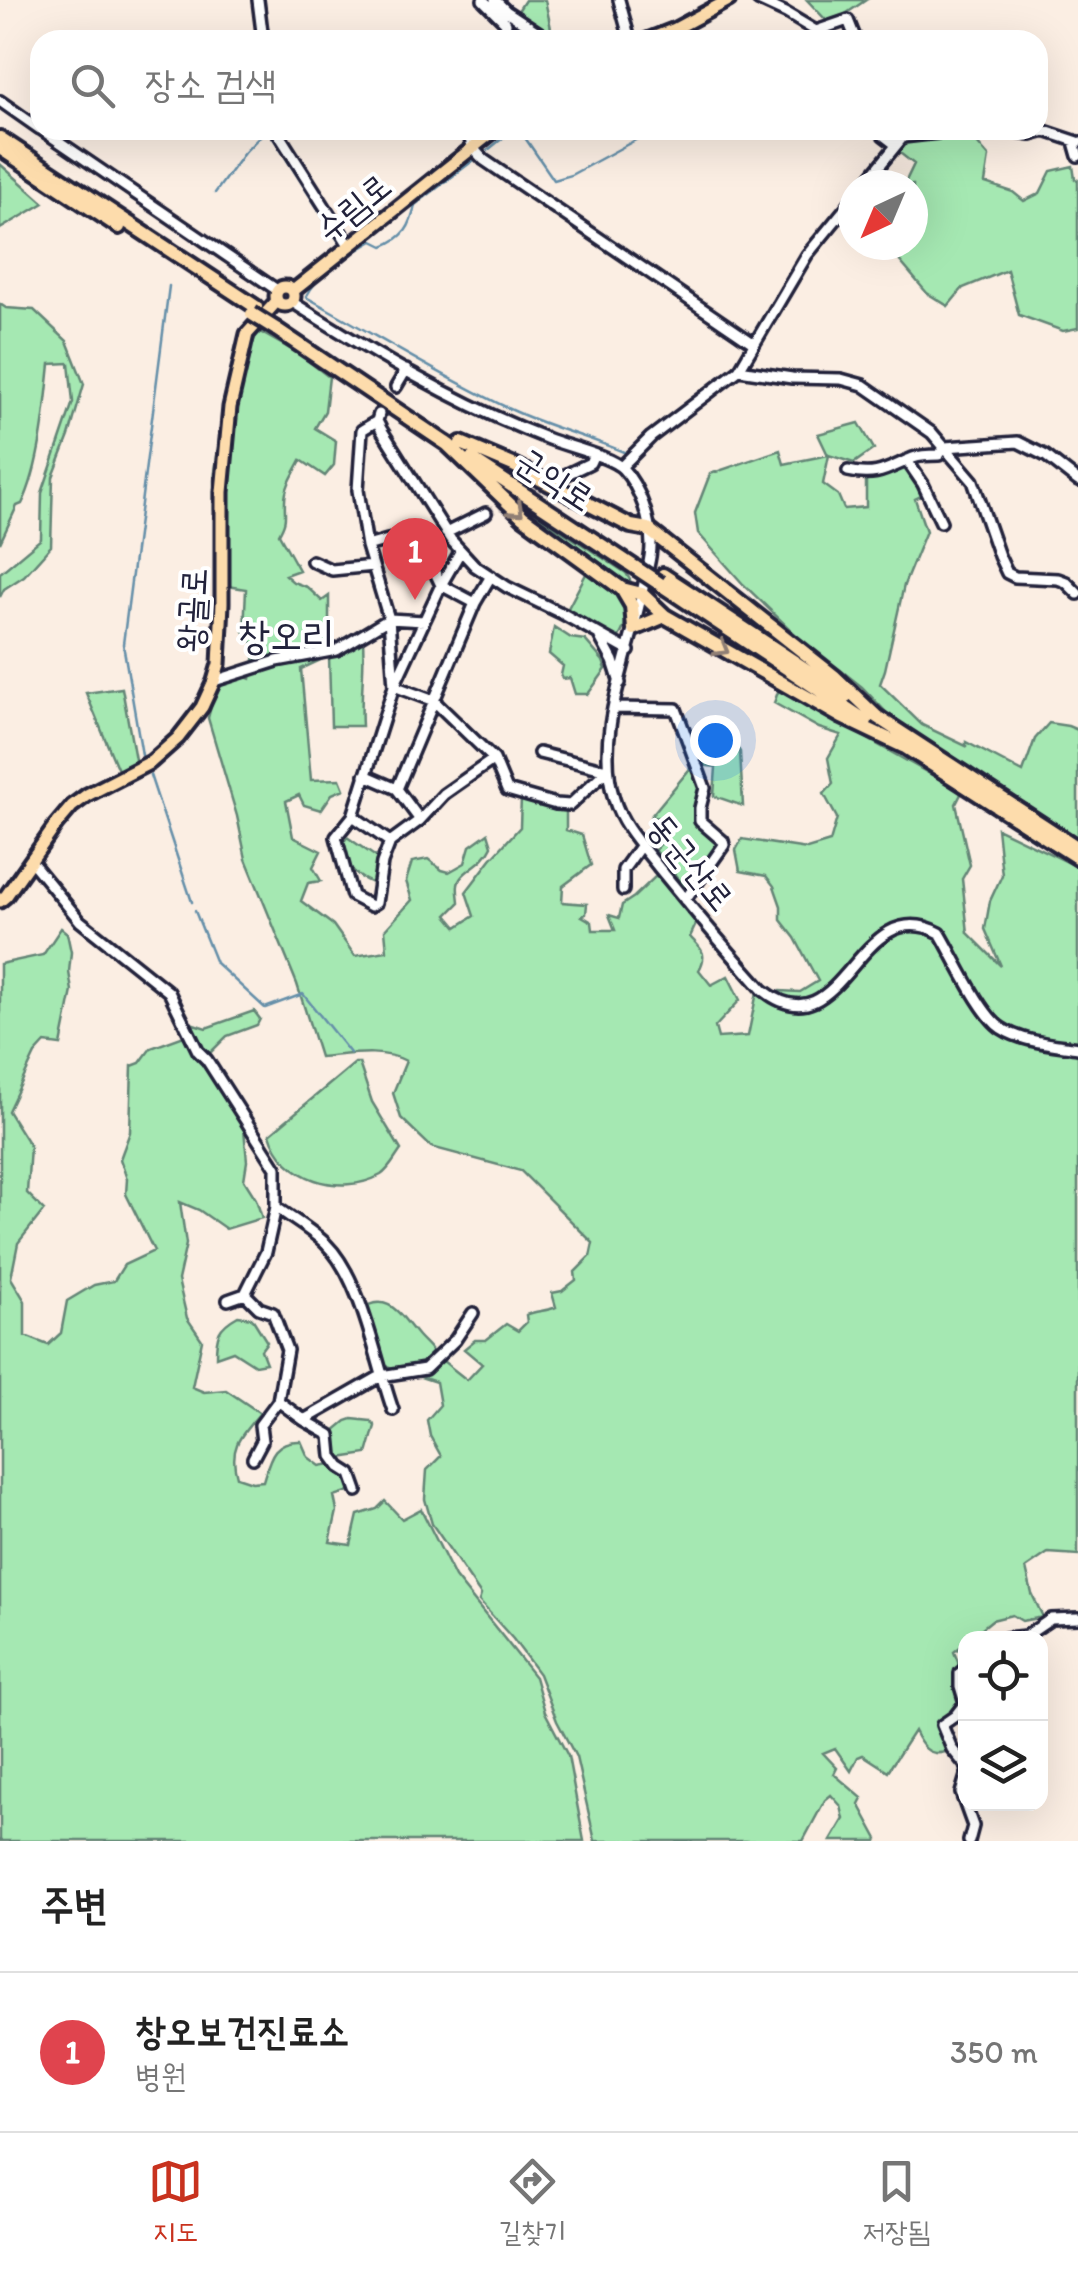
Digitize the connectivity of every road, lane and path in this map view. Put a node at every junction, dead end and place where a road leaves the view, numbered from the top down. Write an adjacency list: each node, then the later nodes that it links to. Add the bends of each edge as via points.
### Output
1 (258, 0): 6 (street)
2 (619, 0): 9 (street)
3 (729, 0): 10 (main road)
4 (758, 0): 12 (street)
5 (488, 1): 7 (street); 8 (street)
6 (262, 30)
7 (505, 30)
8 (535, 30)
9 (627, 30)
10 (672, 30)
11 (816, 30): 13 (street, via 848,20)
12 (816, 30)
13 (852, 30)
14 (0, 100): 15 (street)
15 (30, 122)
16 (1048, 132): 24 (street)
17 (0, 138): 34 (highway, 군익로)
18 (55, 140): 32 (street)
19 (282, 140): 31 (street)
20 (471, 140): 27 (street)
21 (483, 140): 27 (main road, 수림로)
22 (890, 140): 25 (street)
23 (900, 140): 25 (street)
24 (1076, 142): 28 (street)
25 (896, 145): 29 (street)
26 (0, 148): 34 (highway, 군익로)
27 (472, 148): 31 (main road, 수림로); 36 (street)
28 (1078, 156)
29 (876, 170)
30 (838, 217): 36 (street)
31 (349, 245): 33 (main road, 수림로)
32 (277, 296): 33 (main road, via 285,287); 71 (main road, 왕골로, via 247,334 230,407)
33 (292, 297): 37 (street)
34 (254, 310): 35 (highway, 군익로, bridge)
35 (278, 326): 40 (highway, 군익로); 41 (highway, 군익로)
36 (753, 343): 38 (street)
37 (406, 370): 39 (street); 43 (street, via 504,422)
38 (739, 370): 42 (street, via 864,385); 45 (street)
39 (396, 387)
40 (446, 443): 56 (highway, 군익로); 61 (highway, one-way to 61, via 523,517)
41 (461, 443): 51 (highway); 56 (highway, 군익로)
42 (945, 447): 44 (street); 48 (street, via 1018,442); 63 (street, via 972,481 1007,573 1066,582)
43 (594, 454): 45 (street); 47 (street, via 590,463)
44 (908, 462): 46 (street, via 879,472); 50 (street)
45 (622, 466): 51 (street, via 646,509)
46 (848, 472)
47 (557, 480)
48 (1078, 480)
49 (486, 513): 52 (street)
50 (941, 522)
51 (648, 529): 62 (street, 동군산로, via 652,546); 76 (highway)
52 (446, 532): 53 (street, via 378,417 362,430 358,490); 54 (street)
53 (367, 546): 57 (street); 60 (street, via 416,532)
54 (460, 552): 58 (street); 60 (street)
55 (312, 561): 57 (street, via 332,570)
56 (637, 563): 59 (highway, 군익로, bridge)
57 (372, 566): 66 (street)
58 (492, 576): 64 (street); 69 (street)
59 (662, 579): 76 (highway, 군익로); 77 (highway, 군익로)
60 (441, 585): 64 (street); 67 (street)
61 (622, 589): 62 (highway); 68 (highway)
62 (642, 594): 65 (highway); 68 (street, 동군산로)
63 (1078, 594)
64 (475, 603): 74 (street)
65 (665, 616): 68 (highway); 77 (highway, one-way to 77)
66 (389, 619): 67 (street); 71 (street, via 337,650); 73 (street)
67 (424, 622): 73 (street)
68 (634, 629): 70 (street, 동군산로)
69 (599, 635): 70 (street); 72 (street)
70 (629, 651): 72 (street, 동군산로)
71 (214, 681): 89 (main road, 왕골로, via 178,738 151,762 72,806)
72 (620, 683): 75 (street, 동군산로)
73 (394, 686): 74 (street); 81 (street)
74 (434, 701): 79 (street); 82 (street)
75 (614, 708): 80 (street, 동군산로); 91 (street, via 676,709 682,725 705,788 700,821 724,840)
76 (876, 716): 87 (highway, 군익로)
77 (903, 746): 88 (highway, 군익로)
78 (540, 753): 80 (street)
79 (494, 759): 80 (street, via 507,790 556,804 570,805); 84 (street)
80 (607, 770): 86 (street, 동군산로, via 621,820)
81 (365, 775): 82 (street); 83 (street)
82 (398, 789): 84 (street)
83 (353, 816): 85 (street); 85 (street, via 336,837 352,896 371,906)
84 (420, 820): 85 (street)
85 (390, 842)
86 (641, 845): 90 (street, via 624,870); 91 (street, 동군산로)
87 (1078, 848)
88 (1078, 858)
89 (31, 861): 92 (main road, 왕골로); 94 (street, via 80,921 169,992 198,1050 276,1168)
90 (622, 890)
91 (685, 900): 93 (street, 동군산로, via 776,1000 816,1000 884,934 920,926 940,933 1001,1028)
92 (0, 901)
93 (1078, 1048)
94 (276, 1207): 95 (street, via 266,1252); 98 (street, via 334,1254 358,1295)
95 (245, 1294): 96 (street); 99 (street, via 273,1313 287,1350)
96 (228, 1300)
97 (473, 1313): 98 (street, via 424,1369)
98 (381, 1376): 100 (street); 101 (street)
99 (278, 1401): 101 (street); 102 (street, via 260,1425 262,1441)
100 (392, 1410)
101 (304, 1420): 103 (street, via 330,1435 332,1456)
102 (253, 1458)
103 (358, 1491)
104 (1078, 1618): 105 (street, via 1051,1619)
105 (1033, 1631)
106 (958, 1712): 107 (street, via 942,1725)
107 (958, 1756)
108 (967, 1811): 109 (street)
109 (969, 1841)

